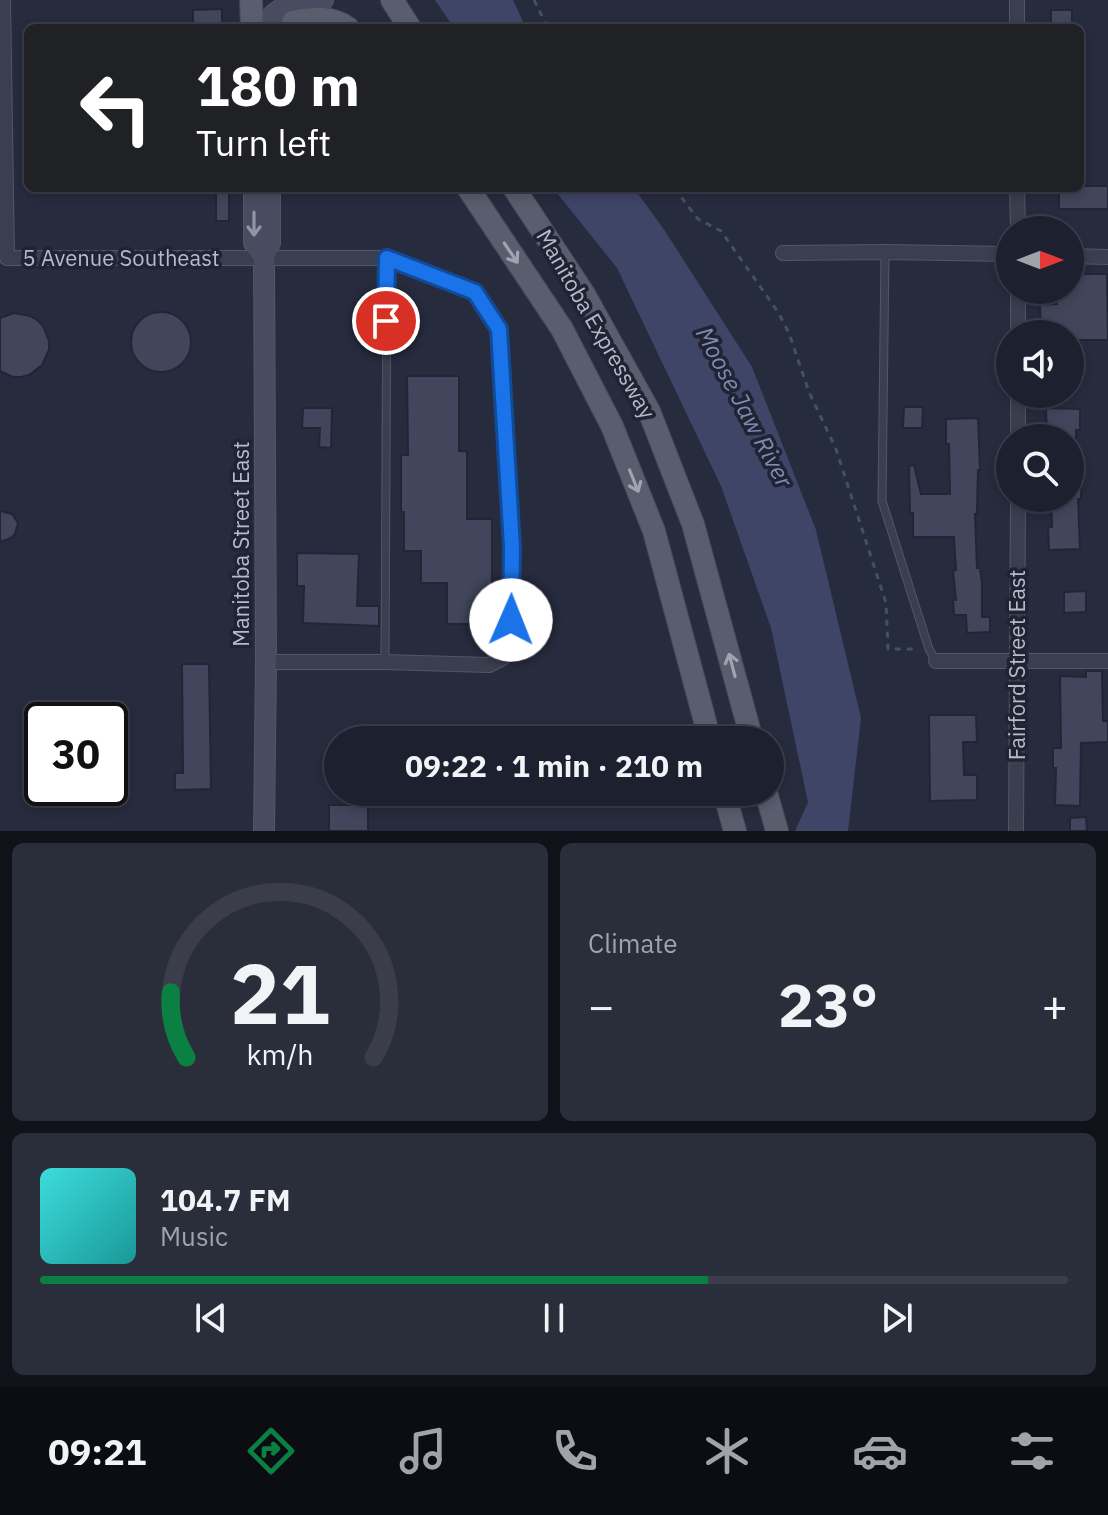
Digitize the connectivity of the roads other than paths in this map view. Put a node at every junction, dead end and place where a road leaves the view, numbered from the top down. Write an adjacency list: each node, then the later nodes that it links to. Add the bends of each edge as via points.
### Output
1 (3, 0): 24 (street, 5 Avenue Southeast, via 7,258)
2 (251, 0): 8 (main road)
3 (323, 0): 7 (street)
4 (334, 0): 11 (main road)
5 (392, 0): 12 (main road)
6 (1017, 0): 13 (street)
7 (291, 17): 9 (street, via 274,14); 10 (main road)
8 (252, 24)
9 (264, 24)
10 (341, 24)
11 (348, 24)
12 (407, 24)
13 (1017, 24)
14 (254, 192): 24 (street, Manitoba Street East, one-way to 24)
15 (270, 192): 24 (street, Manitoba Street East, via 270,243)
16 (471, 192): 33 (main road, Manitoba Expressway, one-way to 33, via 562,329 612,426 654,531)
17 (517, 192): 34 (main road, Manitoba Expressway, one-way to 17, via 693,524 649,411 584,294)
18 (1017, 192): 19 (street)
19 (1018, 216)
20 (885, 252): 21 (street); 22 (street); 28 (lane, via 882,501)
21 (783, 253)
22 (996, 254)
23 (1084, 256): 25 (street)
24 (259, 257): 26 (street); 31 (street, Manitoba Street East)
25 (1108, 257)
26 (387, 258): 32 (lane); 32 (street, via 475,292 499,329 512,547 510,644 503,658 489,665)
27 (1018, 512): 29 (street, Fairford Street East)
28 (932, 655): 29 (street)
29 (1018, 661): 30 (street); 40 (street, Fairford Street East)
30 (1108, 661)
31 (266, 662): 32 (street); 37 (street, Manitoba Street East)
32 (385, 662)
33 (706, 726)
34 (748, 726)
35 (728, 806): 38 (main road)
36 (770, 806): 39 (main road)
37 (264, 831)
38 (735, 831)
39 (777, 831)
40 (1016, 831)

